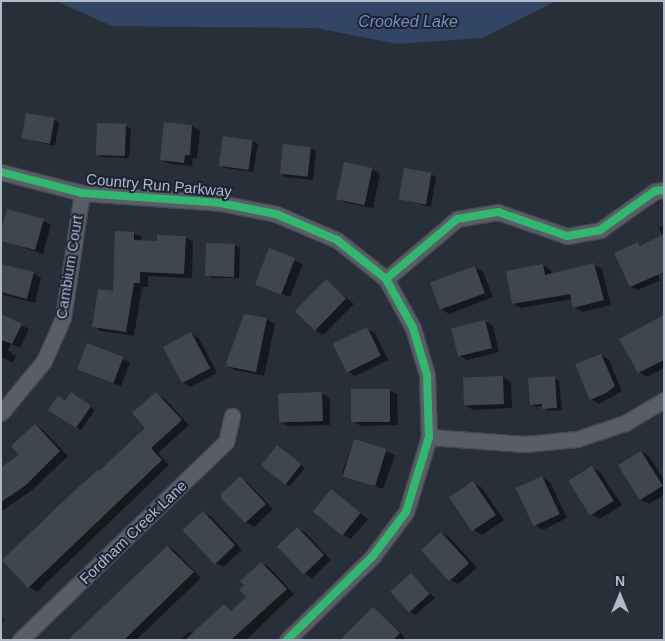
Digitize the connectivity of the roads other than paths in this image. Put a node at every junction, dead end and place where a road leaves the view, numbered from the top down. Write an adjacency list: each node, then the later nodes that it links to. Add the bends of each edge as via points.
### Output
1 (1, 172): 3 (street, Country Run Parkway)
2 (664, 190): 4 (street, via 655,191 600,230 567,236 498,212 457,220)
3 (82, 193): 4 (street, Country Run Parkway, via 220,204 276,214 337,240); 6 (street, Cambium Court, via 63,318 44,361)
4 (386, 280): 8 (street, Country Run Parkway, via 413,328 427,375)
5 (664, 400): 8 (street, via 626,423 577,439 525,444)
6 (1, 413)
7 (232, 416): 9 (street, Fordham Creek Lane, via 226,442)
8 (429, 437): 10 (street, Country Run Parkway, via 406,512 373,556)
9 (20, 640)
10 (287, 640)

